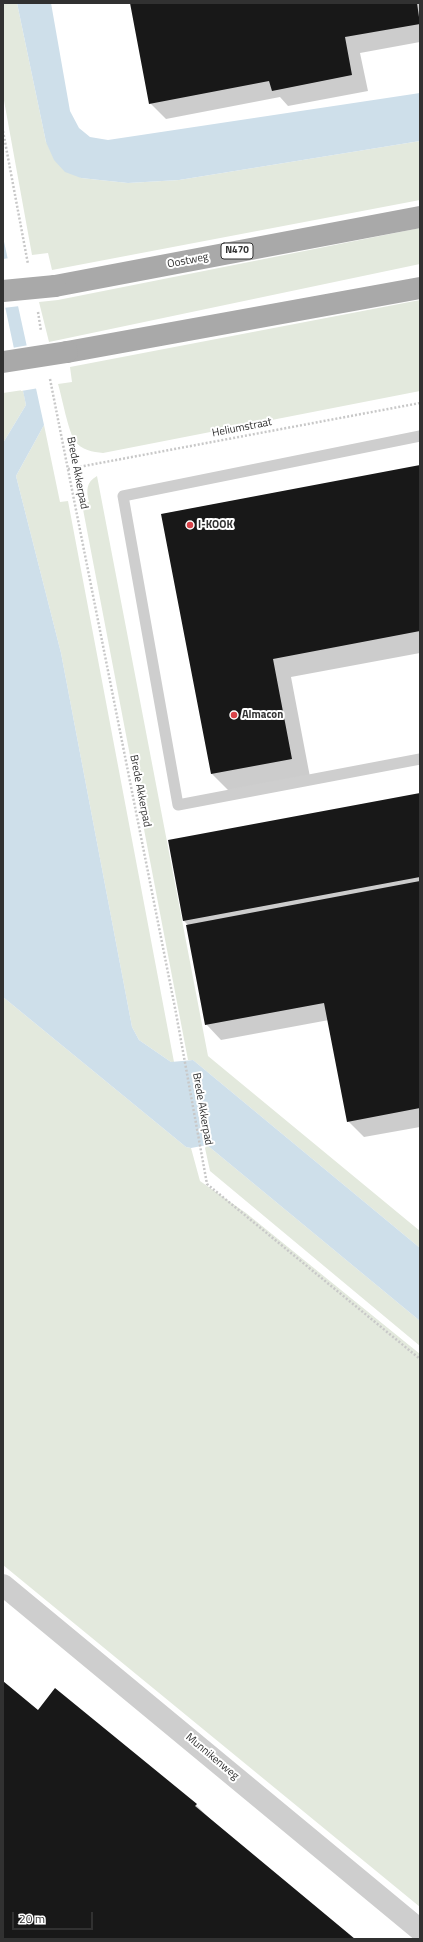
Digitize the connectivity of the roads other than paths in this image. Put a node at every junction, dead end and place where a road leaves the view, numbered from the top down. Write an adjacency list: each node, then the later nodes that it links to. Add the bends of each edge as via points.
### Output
1 (420, 217): 3 (main road, Oostweg / N470, bridge, via 55,286)
2 (420, 288): 4 (main road, bridge)
3 (3, 291)
4 (3, 362)
5 (420, 436): 6 (lane, via 123,496 178,805)
6 (420, 759)
7 (3, 1585): 8 (street, Munnikenweg)
8 (420, 1930)

